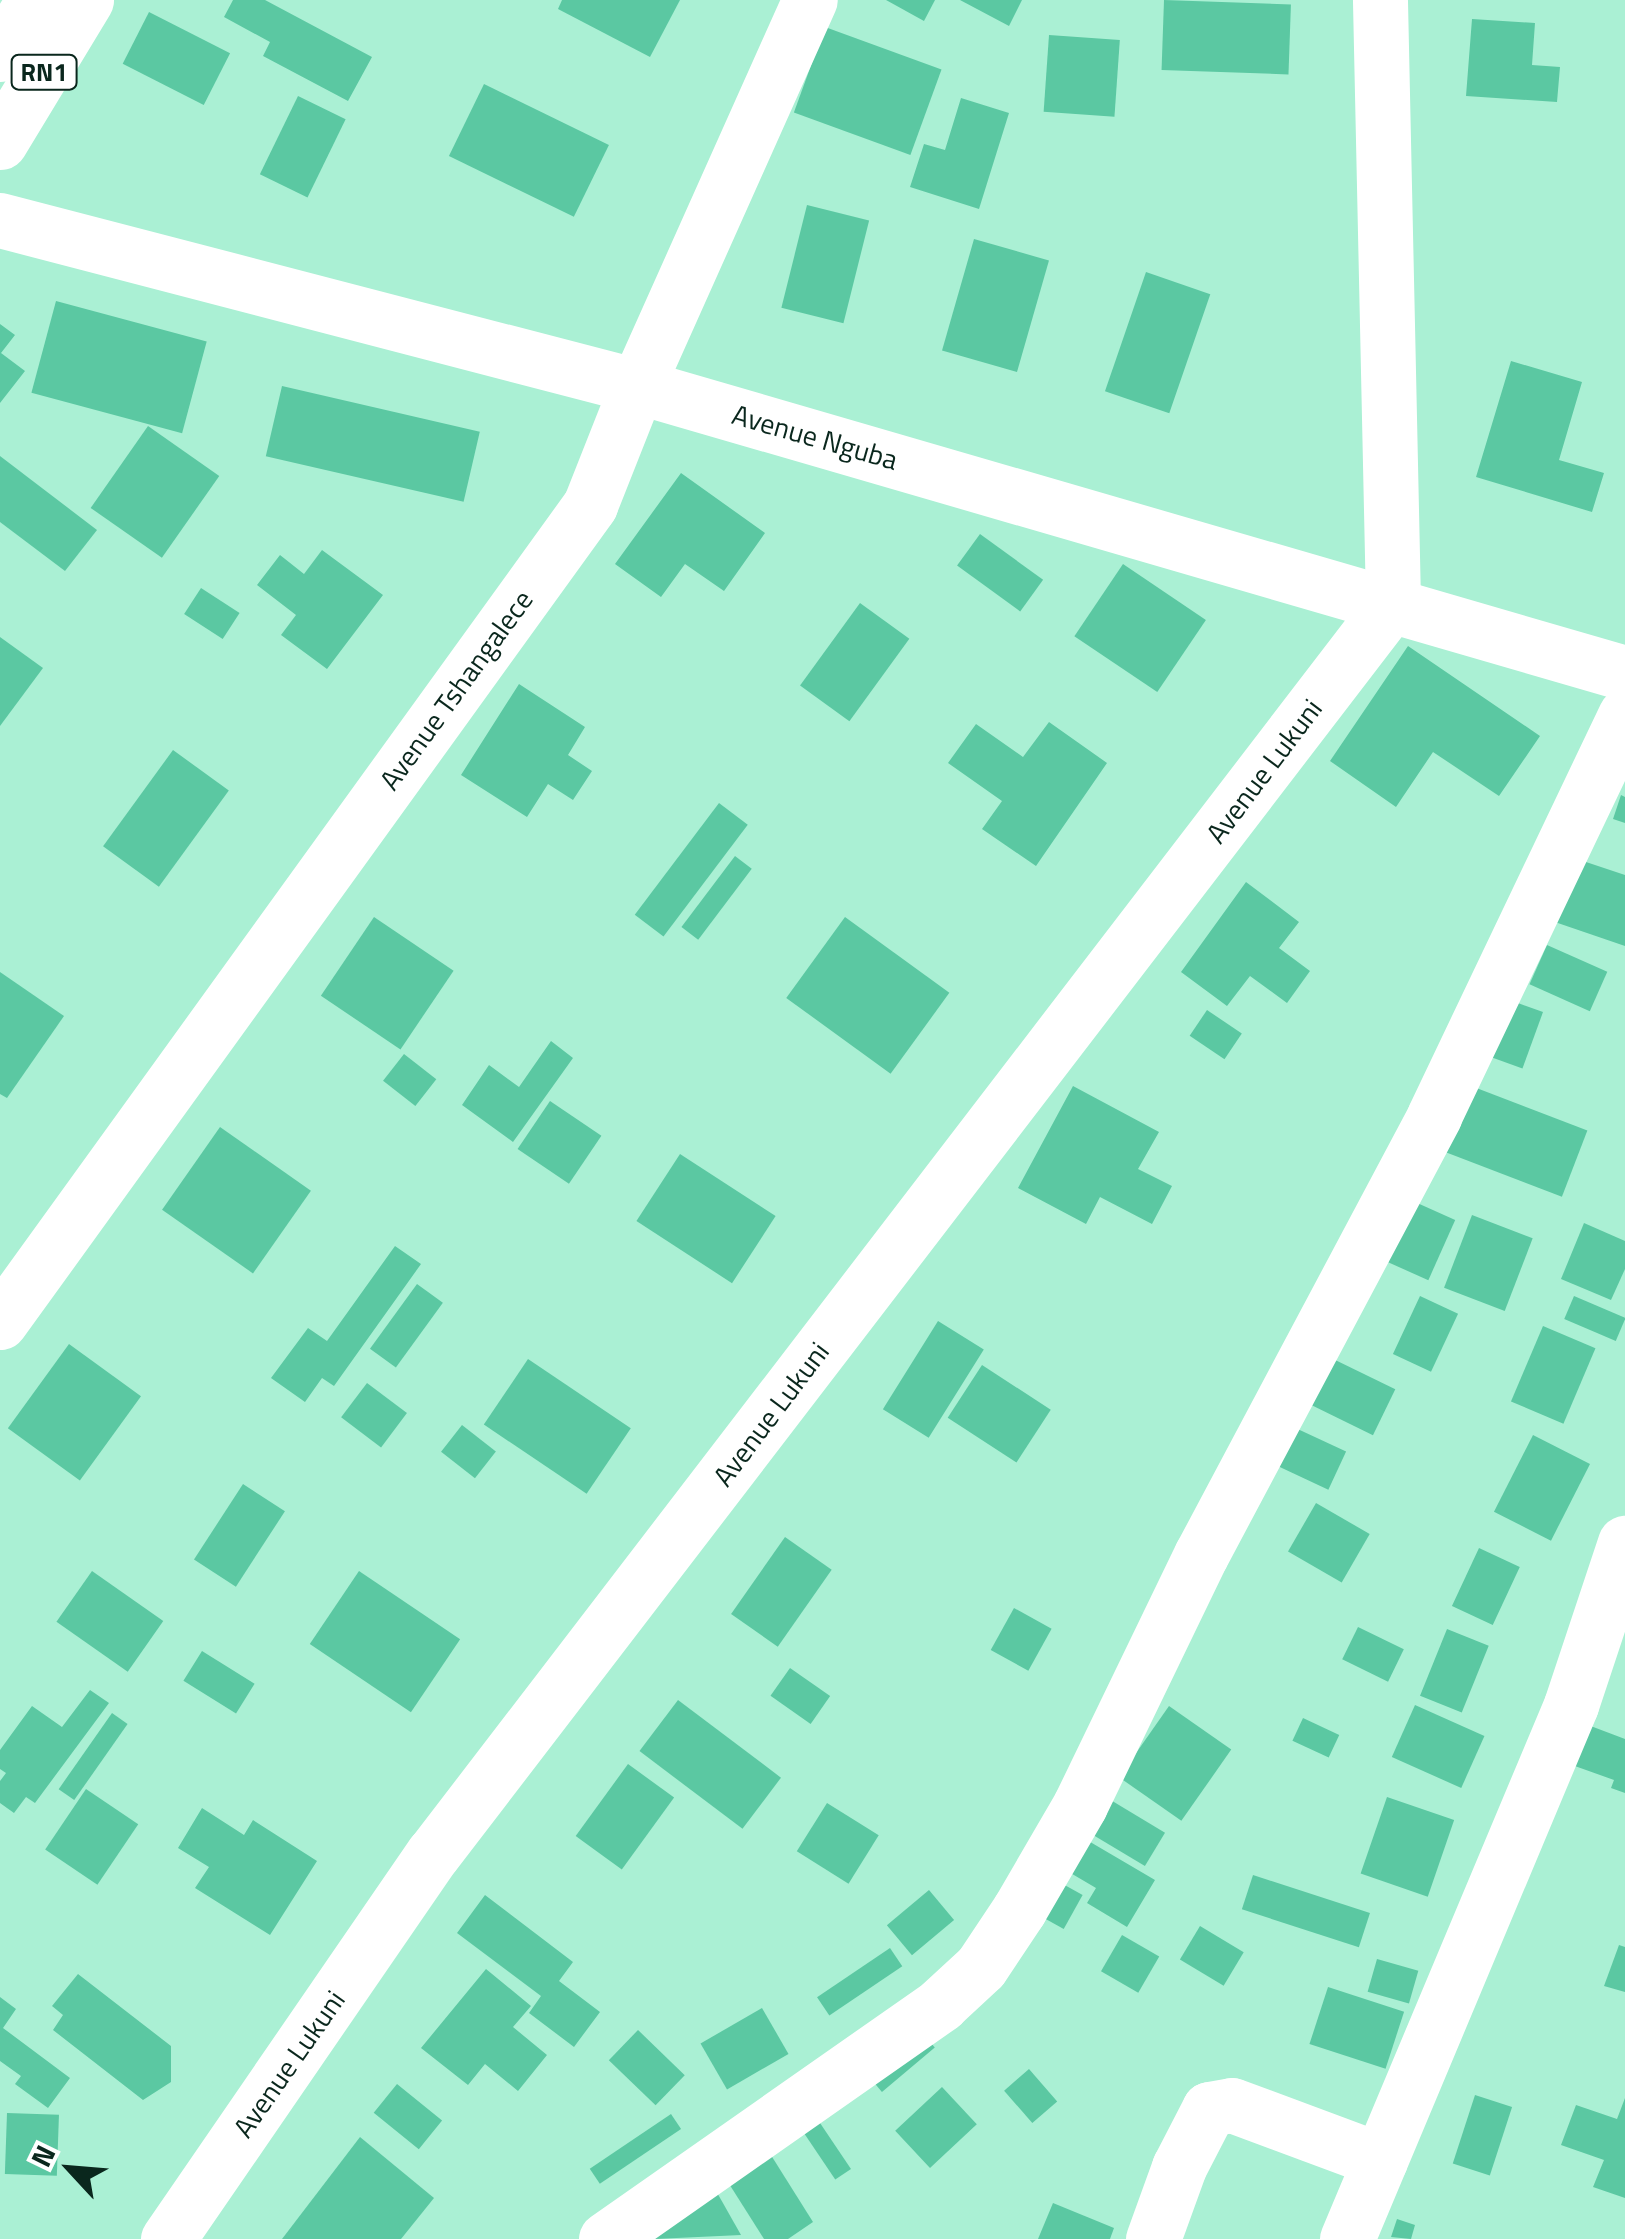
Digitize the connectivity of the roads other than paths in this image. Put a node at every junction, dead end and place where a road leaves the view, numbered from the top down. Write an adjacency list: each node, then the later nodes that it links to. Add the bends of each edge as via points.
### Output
1 (34, 0): 5 (main road, RN1)
2 (86, 0): 6 (main road, RN1)
3 (810, 0): 8 (main road, Avenue Tshangalece)
4 (1380, 0): 9 (main road)
5 (0, 54)
6 (0, 142)
7 (0, 220): 8 (main road, Avenue Nguba)
8 (637, 386): 9 (main road, Avenue Nguba); 12 (main road, Avenue Tshangalece, via 590,505)
9 (1393, 602): 10 (main road, Avenue Nguba); 15 (main road, Avenue Lukuni, via 433,1854)
10 (1625, 673)
11 (1625, 715): 16 (main road, via 1434,1116 1201,1555 1080,1805 1009,1924 980,1967 941,2004)
12 (0, 1322)
13 (1625, 1543): 14 (main road, via 1571,1705)
14 (1380, 2160): 17 (main road, via 1232,2105 1210,2109 1179,2167); 18 (main road)
15 (168, 2239)
16 (606, 2239)
17 (1153, 2239)
18 (1347, 2239)

